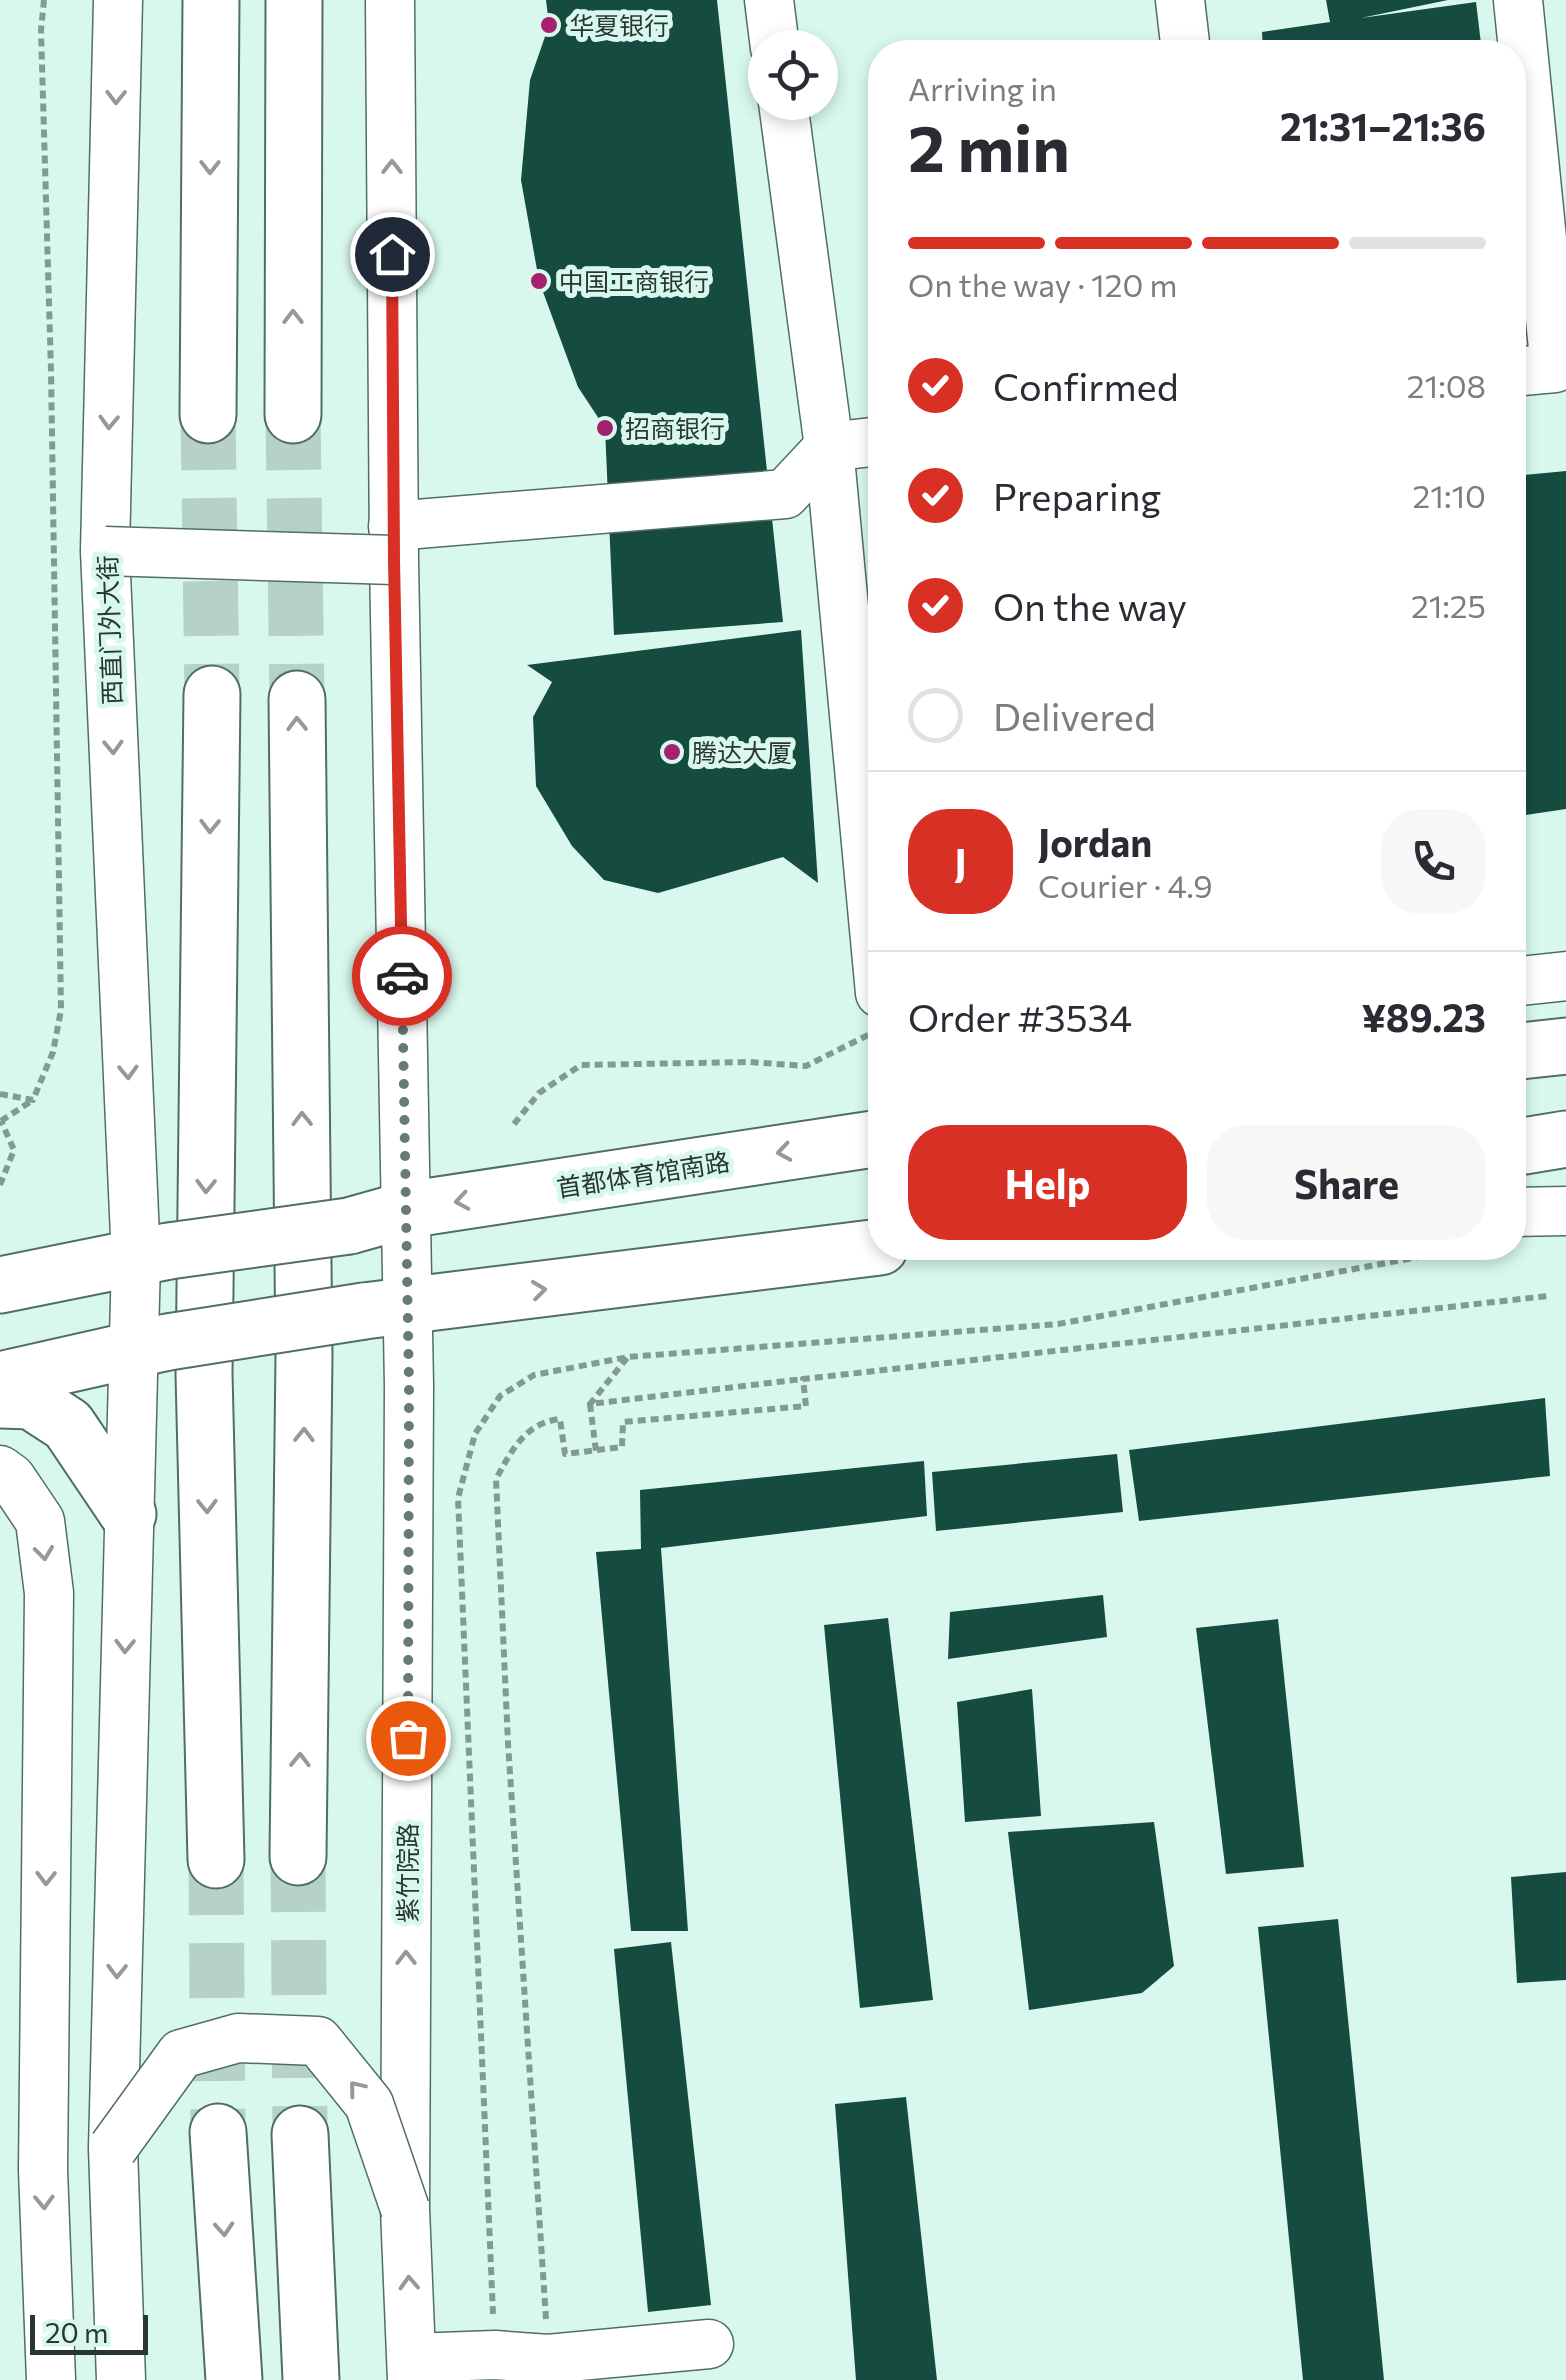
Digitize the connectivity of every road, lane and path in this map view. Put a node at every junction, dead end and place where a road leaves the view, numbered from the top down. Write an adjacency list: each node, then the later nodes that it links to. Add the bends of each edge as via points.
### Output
1 (44, 0): 30 (path, via 61,1010)
2 (118, 0): 20 (street, 西直门外大街, one-way to 20)
3 (211, 0): 15 (main road, one-way to 15)
4 (294, 0): 16 (main road, one-way to 4)
5 (390, 0): 19 (street, one-way to 5)
6 (769, 0): 9 (street)
7 (1180, 0): 10 (street)
8 (1518, 0): 11 (street)
9 (773, 30)
10 (1185, 40)
11 (1522, 40)
12 (1526, 80): 14 (street, via 1555,368)
13 (785, 120): 18 (street)
14 (1526, 371)
15 (208, 415)
16 (293, 415)
17 (868, 443): 18 (street)
18 (829, 448): 19 (street, via 786,494); 23 (street)
19 (394, 543): 20 (street, bridge); 37 (street)
20 (105, 551): 41 (street, 西直门外大街, one-way to 41)
21 (212, 694): 46 (main road, one-way to 46)
22 (297, 699): 55 (main road, one-way to 22, via 304,1356)
23 (868, 865)
24 (1566, 976): 25 (street)
25 (1526, 980)
26 (868, 1034): 32 (path, via 806,1066 580,1065 539,1093)
27 (1566, 1046): 28 (main road)
28 (1526, 1050)
29 (0, 1094): 30 (path)
30 (34, 1100): 31 (path)
31 (0, 1121): 36 (path, via 14,1150)
32 (514, 1124)
33 (1566, 1139): 35 (main road)
34 (868, 1140): 37 (main road, 首都体育馆南路, one-way to 37)
35 (1526, 1146)
36 (0, 1185)
37 (406, 1210): 41 (main road, 首都体育馆南路, bridge, via 350,1226); 45 (street, 紫竹院路)
38 (1566, 1211): 39 (street)
39 (1526, 1212)
40 (868, 1248): 45 (main road, one-way to 40)
41 (152, 1256): 43 (main road, 首都体育馆南路); 46 (street, 西直门外大街)
42 (1403, 1260): 47 (path, via 1058,1324)
43 (0, 1285)
44 (1548, 1296): 49 (path)
45 (386, 1308): 46 (main road, bridge); 60 (street, 紫竹院路, one-way to 45)
46 (169, 1355): 48 (main road); 54 (street); 56 (main road, one-way to 56)
47 (628, 1357): 51 (path); 62 (path, via 534,1376 500,1396 475,1434 458,1498)
48 (0, 1380)
49 (803, 1380): 51 (path); 52 (path, via 806,1406 623,1422 622,1447)
50 (0, 1400): 54 (main road, via 31,1401 68,1426)
51 (590, 1404): 52 (path)
52 (596, 1451): 63 (path, via 565,1454 560,1419 540,1421 517,1442 496,1480)
53 (0, 1470): 65 (street, one-way to 65, via 40,1521 49,1593 43,2170)
54 (128, 1514): 59 (street, one-way to 59)
55 (298, 1857)
56 (216, 1860)
57 (218, 2132): 67 (main road, one-way to 67)
58 (300, 2134): 68 (main road)
59 (113, 2148): 60 (street, one-way to 59, bridge, via 369,2104 318,2041 238,2038 182,2054); 66 (street)
60 (405, 2209): 64 (street, 紫竹院路, one-way to 60)
61 (709, 2344): 63 (street)
62 (495, 2355): 63 (street); 64 (street)
63 (548, 2358)
64 (412, 2369)
65 (51, 2380)
66 (121, 2380)
67 (234, 2380)
68 (311, 2380)

